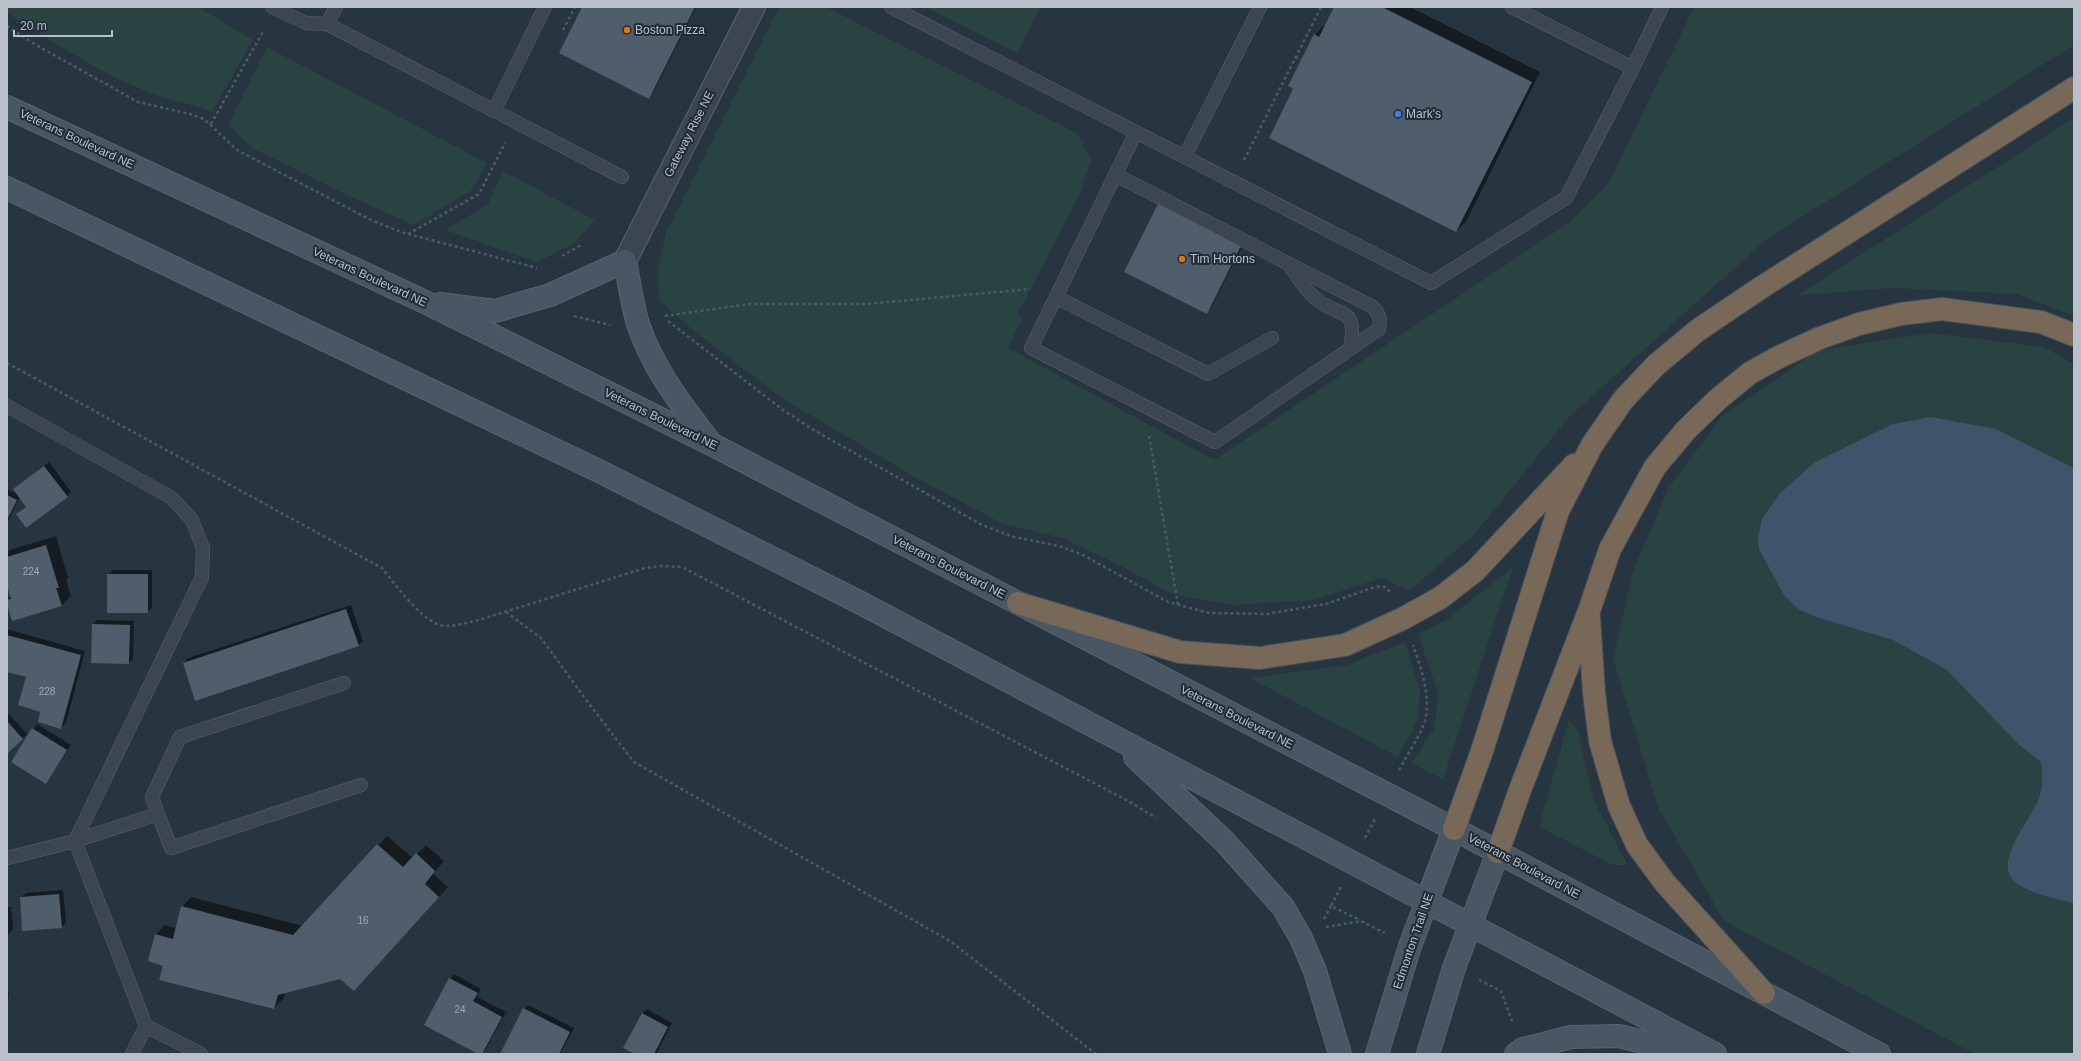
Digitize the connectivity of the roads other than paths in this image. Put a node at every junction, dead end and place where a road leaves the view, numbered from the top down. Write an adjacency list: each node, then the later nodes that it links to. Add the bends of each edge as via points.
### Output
1 (336, 7): 9 (lane)
2 (545, 7): 13 (lane)
3 (754, 7): 19 (street, Gateway Rise NE)
4 (891, 7): 14 (lane)
5 (1260, 7): 15 (lane)
6 (1512, 7): 10 (lane)
7 (1662, 7): 10 (lane)
8 (274, 8): 9 (lane, via 306,23)
9 (327, 24): 13 (lane)
10 (1633, 68): 15 (lane, via 1566,198 1431,283)
11 (2074, 88): 28 (highway, via 1698,330 1656,364 1623,400)
12 (7, 107): 22 (main road, Veterans Boulevard NE)
13 (494, 111): 17 (lane)
14 (1136, 132): 15 (lane); 16 (lane)
15 (1184, 156)
16 (1116, 176): 20 (lane); 21 (lane)
17 (622, 177)
18 (7, 188): 32 (main road, via 597,470 857,601)
19 (625, 261): 22 (main road, via 550,295 494,310); 27 (main road, via 638,323 650,354 666,384)
20 (1287, 263): 25 (lane, via 1315,298 1348,317 1353,324); 25 (lane, via 1378,311 1379,329)
21 (1056, 297): 24 (lane, via 1208,374); 25 (lane, via 1031,348 1215,442)
22 (423, 302): 27 (main road, Veterans Boulevard NE)
23 (2074, 335): 30 (highway, via 2040,322 1942,309 1901,314 1859,324 1820,338 1750,373 1686,430 1655,467 1610,549)
24 (1272, 338)
25 (1350, 348)
26 (7, 406): 36 (lane, via 172,498 192,520 203,548 202,577)
27 (711, 444): 29 (main road, Veterans Boulevard NE)
28 (1592, 445): 29 (highway, via 1475,571 1440,598 1345,645 1260,658 1180,652); 35 (highway, via 1558,511 1482,751)
29 (1018, 603): 35 (main road, Veterans Boulevard NE)
30 (1589, 611): 37 (highway); 41 (highway, via 1600,741 1619,806 1637,845 1665,883)
31 (344, 683): 34 (lane, via 180,737 152,797)
32 (1116, 738): 39 (main road); 45 (main road, via 1224,841 1283,907 1301,938 1315,971)
33 (361, 785): 34 (lane, via 170,848)
34 (158, 814): 36 (lane)
35 (1454, 829): 37 (main road, Veterans Boulevard NE); 39 (main road, Edmonton Trail NE)
36 (75, 841): 38 (lane); 42 (lane)
37 (1498, 852): 40 (main road); 41 (main road, Veterans Boulevard NE)
38 (7, 858)
39 (1426, 902): 40 (main road); 46 (main road, Edmonton Trail NE, via 1386,1018)
40 (1470, 925): 47 (main road); 50 (main road)
41 (1764, 993): 51 (main road, Veterans Boulevard NE)
42 (146, 1026): 43 (lane); 44 (lane)
43 (132, 1054)
44 (202, 1054)
45 (1340, 1054)
46 (1377, 1054)
47 (1428, 1054)
48 (1516, 1054): 49 (main road, via 1523,1049 1571,1036 1618,1036)
49 (1691, 1054)
50 (1716, 1054)
51 (1878, 1054)

